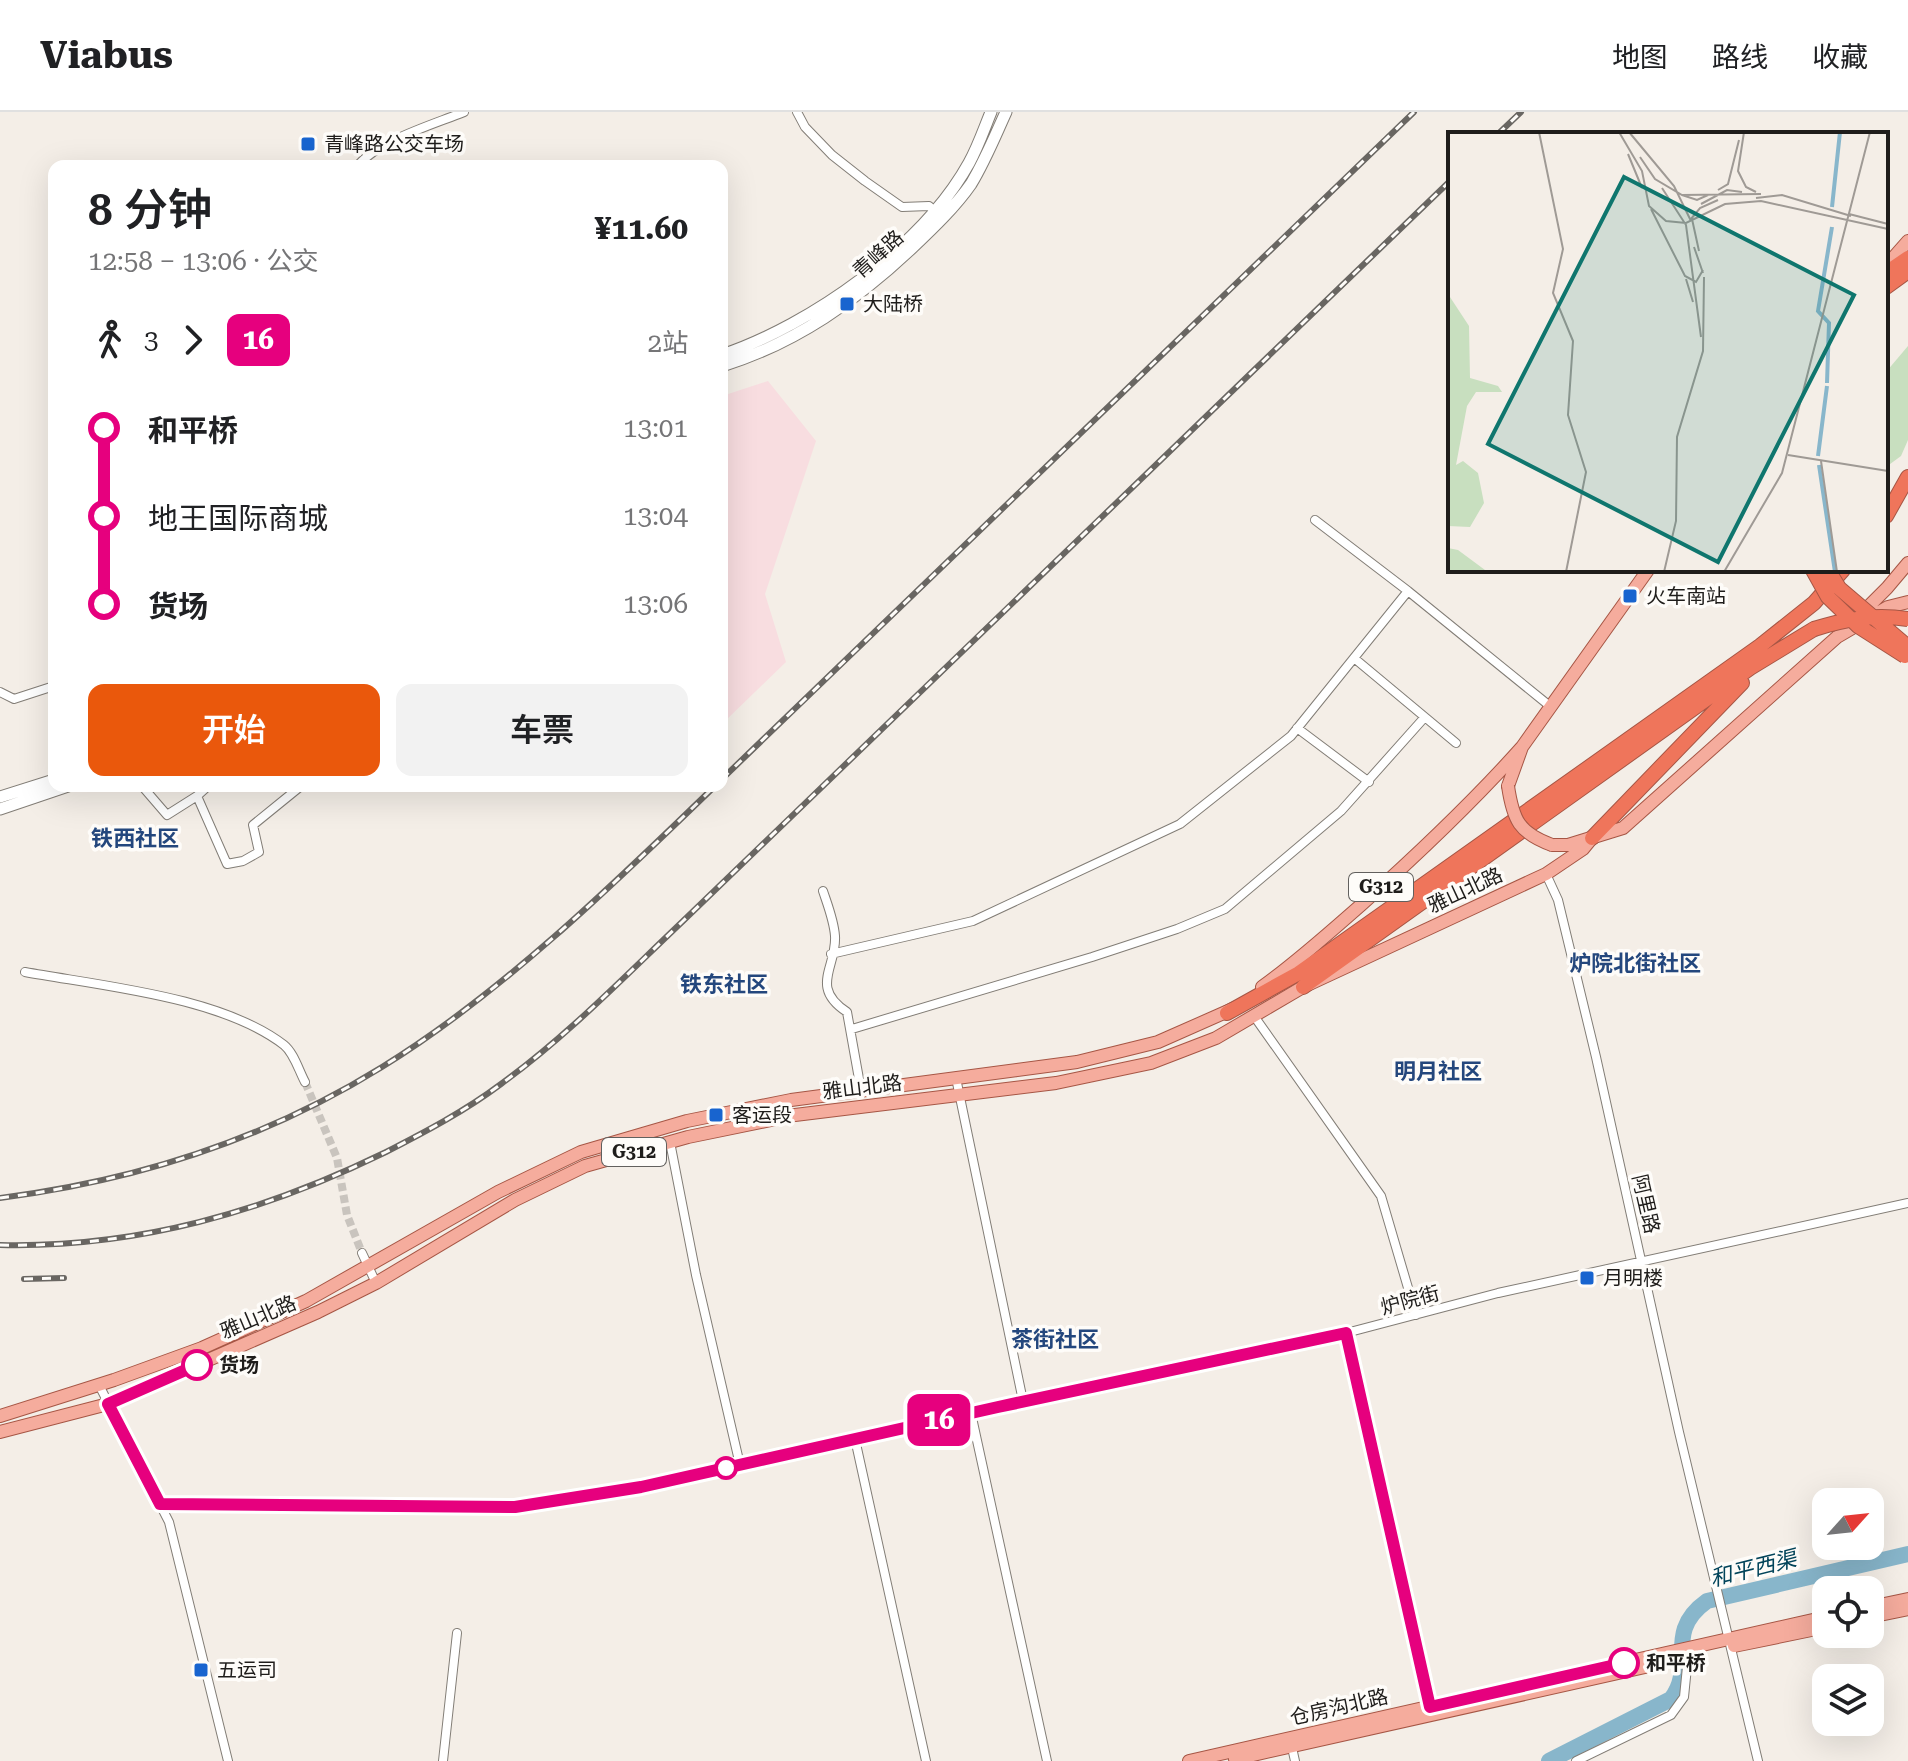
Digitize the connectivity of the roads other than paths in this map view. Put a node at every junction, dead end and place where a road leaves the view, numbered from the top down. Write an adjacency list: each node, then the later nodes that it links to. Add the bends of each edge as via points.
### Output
1 (464, 112): 5 (street)
2 (797, 112): 6 (street, via 832,155 865,181 902,207 922,205)
3 (991, 112): 6 (main road, 青峰路)
4 (1006, 112): 6 (main road, 青峰路, via 969,186)
5 (363, 160)
6 (938, 214): 13 (main road, 青峰路, via 831,301 773,335); 14 (main road, 青峰路, via 883,275 839,309 795,337)
7 (1908, 241): 9 (main road)
8 (1908, 258): 11 (highway)
9 (1888, 264)
10 (1908, 271): 12 (highway)
11 (1888, 272)
12 (1888, 286)
13 (728, 353)
14 (728, 364)
15 (1908, 477): 16 (highway)
16 (1888, 512)
17 (1315, 520): 23 (street)
18 (1908, 563): 26 (main road, G312)
19 (1647, 572): 33 (main road, G312)
20 (1814, 572): 30 (highway, bridge, via 1828,597 1858,626)
21 (1829, 572): 27 (highway, bridge, via 1839,588)
22 (1841, 572): 53 (highway, 雅山北路, via 1814,603 1760,646 1299,973)
23 (1408, 591): 29 (street); 33 (street)
24 (1908, 602): 26 (main road, via 1888,607)
25 (1908, 619): 28 (highway, bridge, via 1882,615 1845,620 1814,629)
26 (1837, 637): 47 (main road, G312, via 1636,818)
27 (1908, 647)
28 (1769, 656): 47 (highway); 52 (highway)
29 (1354, 658): 34 (street); 35 (street)
30 (1908, 658)
31 (48, 688): 32 (street, via 14,699)
32 (0, 692)
33 (1551, 707): 37 (main road, G312)
34 (1424, 718): 36 (street); 39 (street)
35 (1297, 728): 39 (street); 50 (street, via 1180,824 973,921)
36 (1456, 743)
37 (1522, 747): 47 (main road, bridge, via 1508,786 1521,828 1552,845); 53 (main road, 雅山北路 / G312, via 1479,796 1382,886 1292,966)
38 (48, 782): 45 (main road)
39 (1369, 782): 55 (street, via 1225,909 1092,957)
40 (50, 792): 46 (main road)
41 (147, 792): 44 (street, via 167,815)
42 (201, 792): 44 (street)
43 (294, 792): 44 (street, via 253,825 259,852 227,864)
44 (197, 796)
45 (0, 797)
46 (0, 809)
47 (1592, 838): 48 (main road, 雅山北路 / G312)
48 (1546, 874): 52 (main road, 雅山北路 / G312); 63 (street, 阿里路, via 1558,900)
49 (823, 891): 50 (street, via 835,939)
50 (831, 954): 55 (street, via 828,990 847,1012)
51 (25, 972): 57 (street, via 217,1011 287,1047)
52 (1303, 987): 54 (main road, 雅山北路 / G312)
53 (1227, 1013): 56 (main road, 雅山北路 / G312, via 1158,1042 1077,1062)
54 (1254, 1016): 59 (main road, 雅山北路 / G312, via 1216,1038 1151,1063 1056,1083); 66 (street, via 1381,1196)
55 (852, 1029): 58 (street)
56 (956, 1078): 58 (main road, 雅山北路 / G312); 59 (street)
57 (305, 1082)
58 (861, 1090): 64 (main road, 雅山北路 / G312, via 687,1121 581,1152 498,1192)
59 (959, 1095): 60 (main road, 雅山北路 / G312, via 795,1115); 69 (street)
60 (670, 1142): 65 (main road, 雅山北路 / G312, via 585,1166 515,1200); 75 (street)
61 (1908, 1203): 63 (street, 炉院街)
62 (362, 1253): 64 (street)
63 (1643, 1262): 66 (street, 炉院街); 84 (street, 阿里路)
64 (367, 1267): 65 (street); 68 (main road, 雅山北路 / G312, via 202,1348)
65 (376, 1283): 70 (main road, 雅山北路 / G312)
66 (1416, 1315): 67 (street, 炉院街)
67 (1346, 1333): 69 (street, 炉院街); 86 (street)
68 (99, 1385): 70 (street); 72 (main road, 雅山北路 / G312)
69 (1023, 1401): 71 (street, 炉院街)
70 (108, 1404): 73 (main road, 雅山北路 / G312); 76 (street)
71 (971, 1413): 74 (street, 炉院街); 91 (street)
72 (0, 1416)
73 (0, 1432)
74 (855, 1439): 75 (street, 炉院街); 90 (street)
75 (740, 1465): 76 (street, 炉院街, via 515,1507)
76 (160, 1504): 88 (street, via 169,1522)
77 (1908, 1599): 78 (main road)
78 (1884, 1604)
79 (1908, 1609): 80 (main road)
80 (1884, 1614)
81 (1812, 1621): 84 (main road, 仓房沟北路)
82 (1812, 1629): 84 (main road, 仓房沟北路)
83 (457, 1633): 89 (street)
84 (1730, 1643): 85 (main road, 仓房沟北路); 96 (street, 阿里路)
85 (1683, 1655): 86 (main road, 仓房沟北路); 95 (street, via 1684,1697 1671,1715)
86 (1431, 1712): 87 (main road, 仓房沟北路)
87 (1291, 1743): 92 (main road, 仓房沟北路); 93 (main road, 仓房沟北路); 94 (street)
88 (228, 1761)
89 (443, 1761)
90 (926, 1761)
91 (1047, 1761)
92 (1189, 1761)
93 (1228, 1761)
94 (1295, 1761)
95 (1576, 1761)
96 (1758, 1761)

